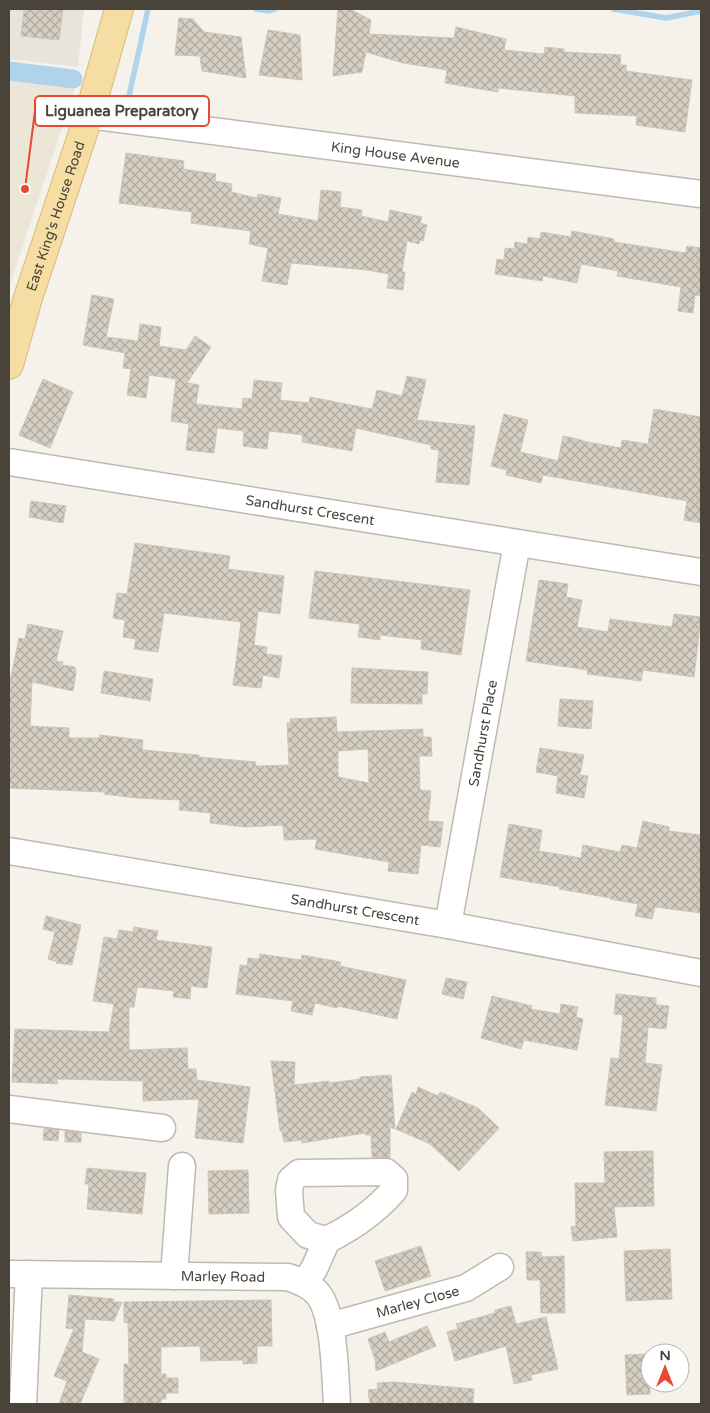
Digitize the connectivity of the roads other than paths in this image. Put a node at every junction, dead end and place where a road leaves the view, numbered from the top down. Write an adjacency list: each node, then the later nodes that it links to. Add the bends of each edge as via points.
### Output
1 (119, 9): 2 (main road, East King's House Road)
2 (89, 115): 3 (street, King House Avenue); 4 (main road, East King's House Road)
3 (701, 194)
4 (9, 365)
5 (9, 462): 6 (street, Sandhurst Crescent)
6 (517, 543): 7 (street, Sandhurst Crescent); 9 (street, Sandhurst Place)
7 (701, 572)
8 (9, 851): 9 (street, Sandhurst Crescent)
9 (448, 924): 10 (street, Sandhurst Crescent)
10 (701, 973)
11 (9, 1110): 12 (street)
12 (162, 1128)
13 (182, 1166): 17 (street)
14 (327, 1240): 18 (street)
15 (500, 1267): 19 (street, Marley Close, via 466,1288)
16 (19, 1274): 17 (street, Marley Road); 20 (street)
17 (174, 1276): 18 (street, Marley Road, via 288,1277)
18 (304, 1283): 19 (street, Marley Road, via 318,1294 327,1309)
19 (330, 1326): 21 (street, Marley Road)
20 (23, 1404)
21 (337, 1404)

